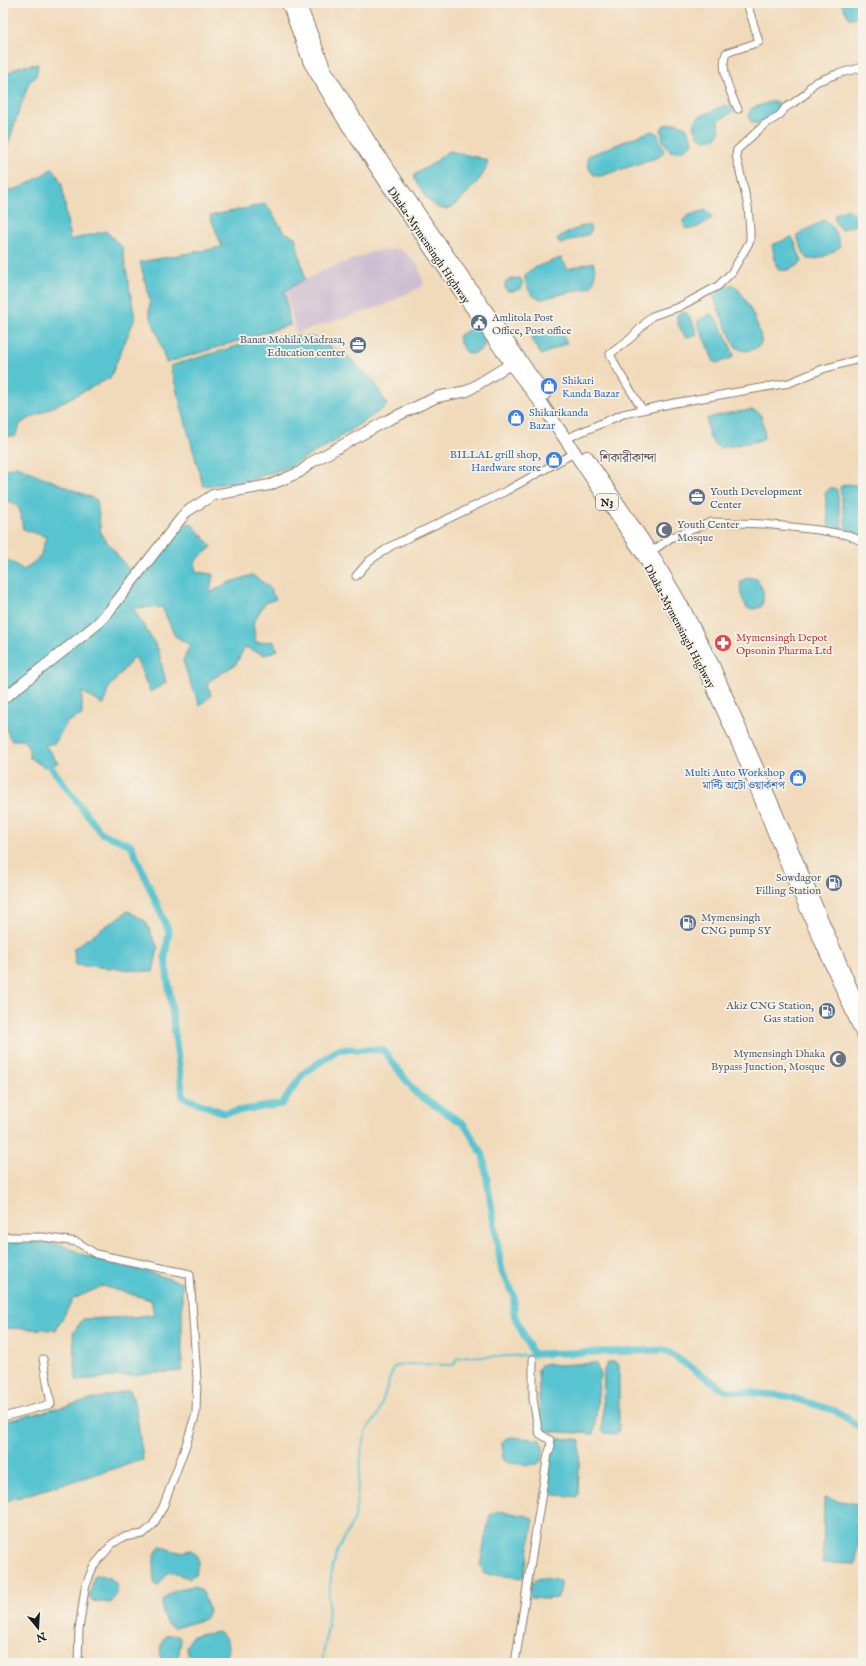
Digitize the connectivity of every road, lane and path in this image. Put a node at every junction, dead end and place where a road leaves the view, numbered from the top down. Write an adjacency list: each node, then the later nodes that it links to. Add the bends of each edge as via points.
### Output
1 (288, 3): 7 (highway, Dhaka-Mymensingh Highway / N3, via 310,63 326,91 432,251)
2 (299, 3): 7 (highway, Dhaka-Mymensingh Highway / N3, via 325,70 370,144)
3 (746, 3): 5 (street, via 759,42 726,53 723,60 730,94)
4 (863, 67): 8 (street, via 816,82 737,150 748,206 750,241 732,272 718,286 679,307 652,316 631,338 610,354)
5 (738, 109)
6 (863, 358): 8 (street, via 783,384)
7 (515, 361): 9 (highway, Dhaka-Mymensingh Highway / N3); 10 (highway, Dhaka-Mymensingh Highway / N3); 14 (street, via 467,391 437,397 388,420 312,462 300,472 270,485 213,495 186,512 96,625)
8 (642, 409): 9 (street, via 623,414)
9 (572, 436): 12 (highway, Dhaka-Mymensingh Highway / N3)
10 (574, 453): 13 (street, via 506,490 391,546 369,561); 16 (highway, Dhaka-Mymensingh Highway / N3, via 662,587 700,660)
11 (863, 542): 12 (street, via 848,535 818,530 712,522 672,537)
12 (651, 552): 15 (highway, Dhaka-Mymensingh Highway / N3, via 713,665)
13 (356, 576)
14 (4, 698)
15 (863, 1016)
16 (863, 1036)
17 (3, 1236): 21 (street, via 43,1237 77,1242 96,1254 190,1274 197,1379 196,1413 163,1507 153,1525 143,1534 123,1537 112,1544 93,1567 84,1595)
18 (43, 1359): 20 (street, via 50,1404)
19 (533, 1359): 22 (street, via 533,1399 538,1429 540,1434 550,1440 551,1446)
20 (3, 1417)
21 (78, 1663)
22 (515, 1663)

